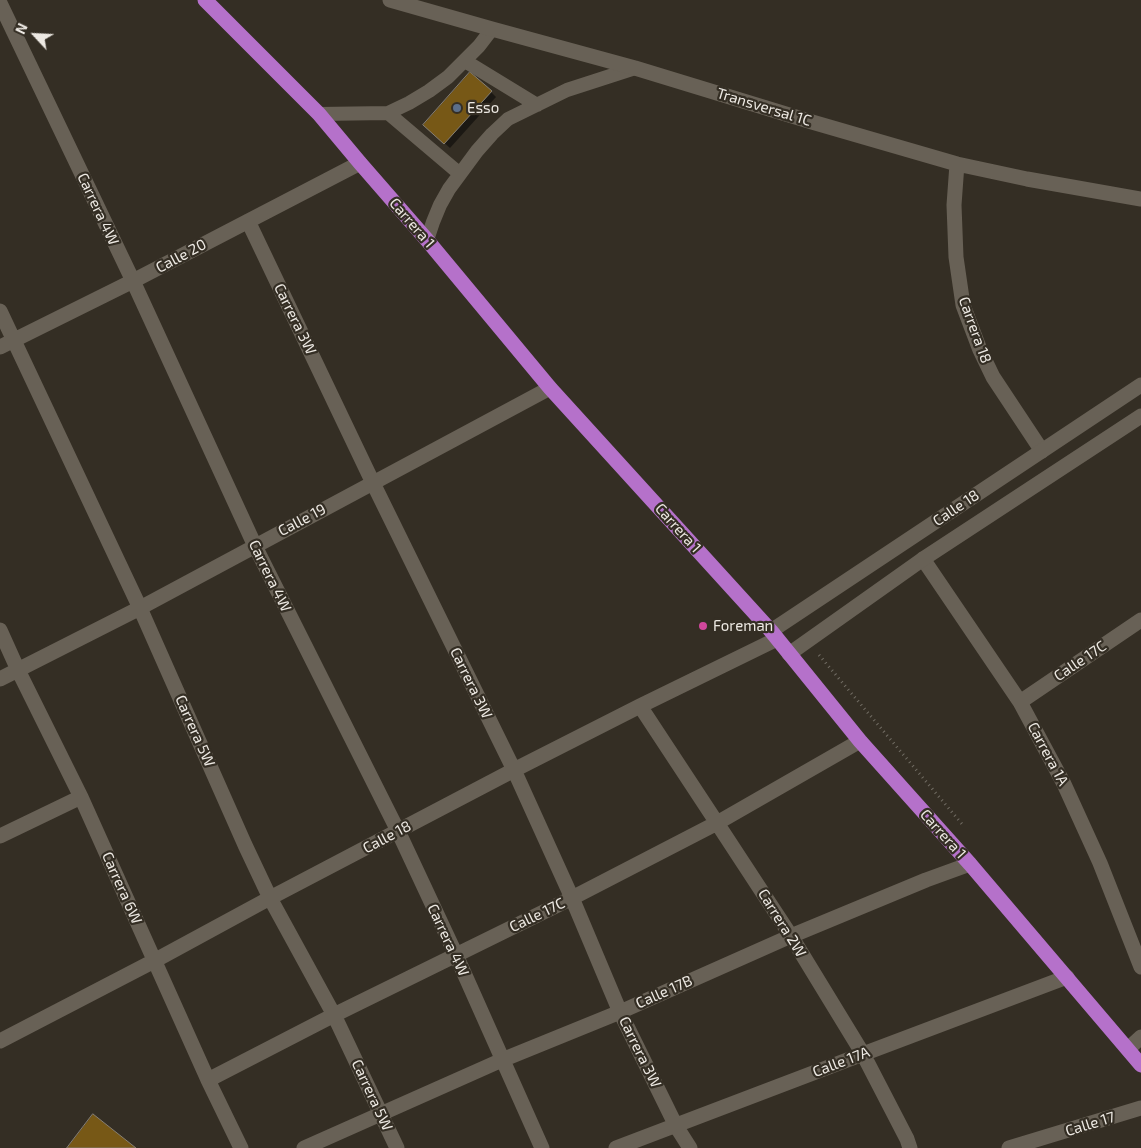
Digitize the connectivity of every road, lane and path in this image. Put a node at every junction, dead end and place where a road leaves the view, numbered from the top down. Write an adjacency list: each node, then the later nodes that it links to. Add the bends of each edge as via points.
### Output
1 (205, 0): 9 (highway, Carrera 1)
2 (390, 0): 4 (street, Transversal 1C)
3 (2, 11): 16 (street, Carrera 4W)
4 (492, 29): 5 (lane); 6 (street, Transversal 1C)
5 (465, 61): 7 (lane); 8 (lane, via 429,91)
6 (635, 68): 7 (lane, via 567,90); 11 (street, Transversal 1C)
7 (537, 105): 12 (lane, via 503,124)
8 (388, 113): 9 (lane); 12 (lane)
9 (319, 114): 10 (highway, Carrera 1)
10 (360, 163): 14 (street, Calle 20); 15 (highway, Carrera 1)
11 (957, 164): 13 (street, Transversal 1C); 23 (street, Carrera 18, via 954,205 956,257 963,305 993,377)
12 (460, 174): 15 (lane, via 440,205)
13 (1141, 199)
14 (248, 221): 16 (street, Calle 20); 24 (street, Carrera 3W)
15 (427, 240): 21 (highway, Carrera 1)
16 (133, 281): 18 (street, Calle 20); 25 (street, Carrera 4W)
17 (0, 311): 18 (street, Carrera 5W)
18 (14, 340): 19 (street, Calle 20); 27 (street, Carrera 5W)
19 (0, 347)
20 (1141, 385): 23 (street, Calle 18)
21 (550, 388): 24 (street, Calle 19); 30 (highway, Carrera 1)
22 (1141, 416): 26 (street, Calle 18)
23 (1042, 451): 30 (street, Calle 18)
24 (373, 483): 25 (street, Calle 19); 37 (street, Carrera 3W)
25 (255, 546): 27 (street, Calle 19); 40 (street, Carrera 4W)
26 (923, 559): 31 (street, Calle 18); 34 (street, Carrera 1A)
27 (140, 608): 32 (street, Calle 19); 43 (street, Carrera 5W)
28 (1141, 620): 34 (street, Calle 17C)
29 (0, 630): 32 (street, Carrera 6W)
30 (774, 635): 31 (highway, Carrera 1); 35 (street, Calle 18)
31 (789, 654): 36 (highway, Carrera 1)
32 (18, 670): 33 (street, Calle 19); 38 (street, Carrera 6W)
33 (0, 679)
34 (1020, 702): 48 (street, Carrera 1A, via 1064,784)
35 (640, 706): 37 (street, Calle 18); 39 (street, Carrera 2W)
36 (860, 741): 39 (street, Calle 17C); 42 (highway, Carrera 1)
37 (514, 770): 40 (street, Calle 18); 44 (street, Carrera 3W)
38 (81, 797): 41 (street); 47 (street, Carrera 6W)
39 (717, 823): 44 (street, Calle 17C); 45 (street, Carrera 2W)
40 (398, 831): 43 (street, Calle 18); 46 (street, Carrera 4W)
41 (0, 836)
42 (970, 864): 45 (street, Calle 17B); 49 (highway, Carrera 1)
43 (270, 898): 47 (street, Calle 18); 51 (street, Carrera 5W)
44 (572, 898): 46 (street, Calle 17C); 50 (street, Carrera 3W)
45 (791, 936): 50 (street, Calle 17B); 55 (street, Carrera 2W)
46 (456, 955): 51 (street, Calle 17C); 56 (street, Carrera 4W)
47 (154, 961): 53 (street, Calle 18); 58 (street, Carrera 6W)
48 (1141, 966)
49 (1067, 978): 54 (highway, Carrera 1); 55 (street, Calle 17A)
50 (620, 1012): 56 (street, Calle 17B); 61 (street, Carrera 3W)
51 (334, 1015): 58 (street, Calle 17C); 60 (street, Carrera 5W)
52 (1141, 1037): 54 (street)
53 (0, 1041)
54 (1128, 1049): 57 (highway, Carrera 1)
55 (863, 1054): 61 (street, Calle 17A); 68 (street, Carrera 2W)
56 (502, 1060): 60 (street, Calle 17B); 65 (street, Carrera 4W)
57 (1141, 1065)
58 (208, 1080): 62 (street, Carrera 6W)
59 (1141, 1108): 69 (street, Calle 17)
60 (380, 1114): 63 (street, Calle 17B); 64 (street, Carrera 5W)
61 (676, 1126): 66 (street, Calle 17A); 67 (street, Carrera 3W)
62 (241, 1148)
63 (304, 1148)
64 (397, 1148)
65 (542, 1148)
66 (616, 1148)
67 (690, 1148)
68 (910, 1148)
69 (1010, 1148)

